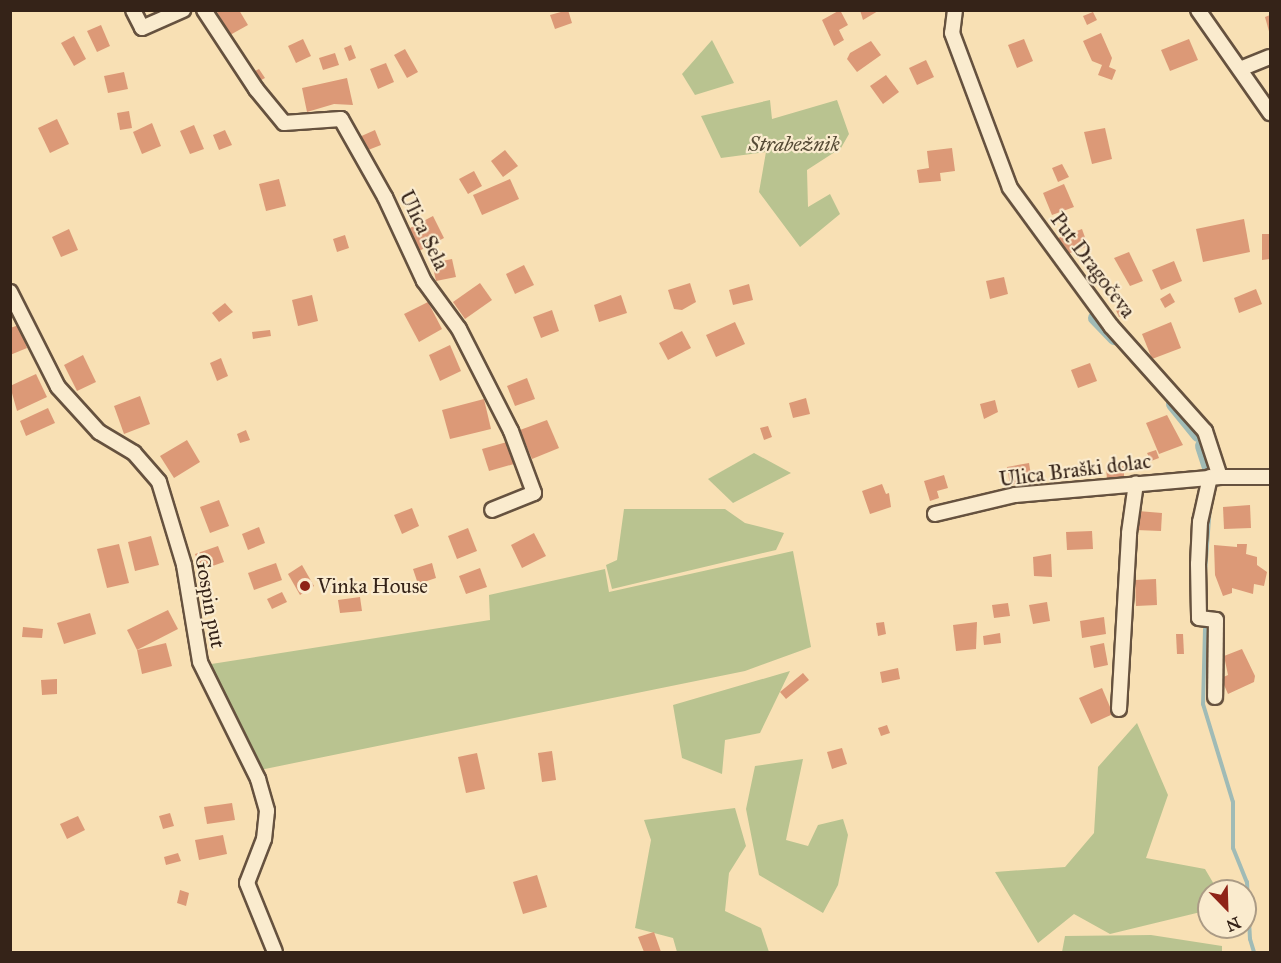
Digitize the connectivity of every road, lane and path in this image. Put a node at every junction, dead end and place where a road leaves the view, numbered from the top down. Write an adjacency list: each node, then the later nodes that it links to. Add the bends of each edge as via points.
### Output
1 (133, 10): 2 (street, via 142,28)
2 (183, 10)
3 (204, 10): 13 (street, Ulica Sela, via 256,89 284,123 341,119 385,197 424,281 459,329 511,431 534,493)
4 (956, 10): 10 (street, Put Dragočeva, via 952,33 1010,188 1111,326 1205,431)
5 (1198, 10): 7 (street)
6 (1270, 57): 7 (street)
7 (1240, 69): 8 (street)
8 (1270, 113)
9 (10, 292): 17 (street, Gospin put, via 58,387 99,432 134,453 159,482 184,565 200,662 258,779 267,811 264,840 247,883)
10 (1215, 477): 11 (street); 12 (street, Ulica Braški dolac); 15 (street, via 1200,522 1198,586 1199,618 1216,620)
11 (1270, 477)
12 (1136, 483): 14 (street, Ulica Braški dolac, via 1015,495); 16 (street, via 1129,533)
13 (492, 510)
14 (935, 514)
15 (1215, 697)
16 (1119, 709)
17 (274, 952)

